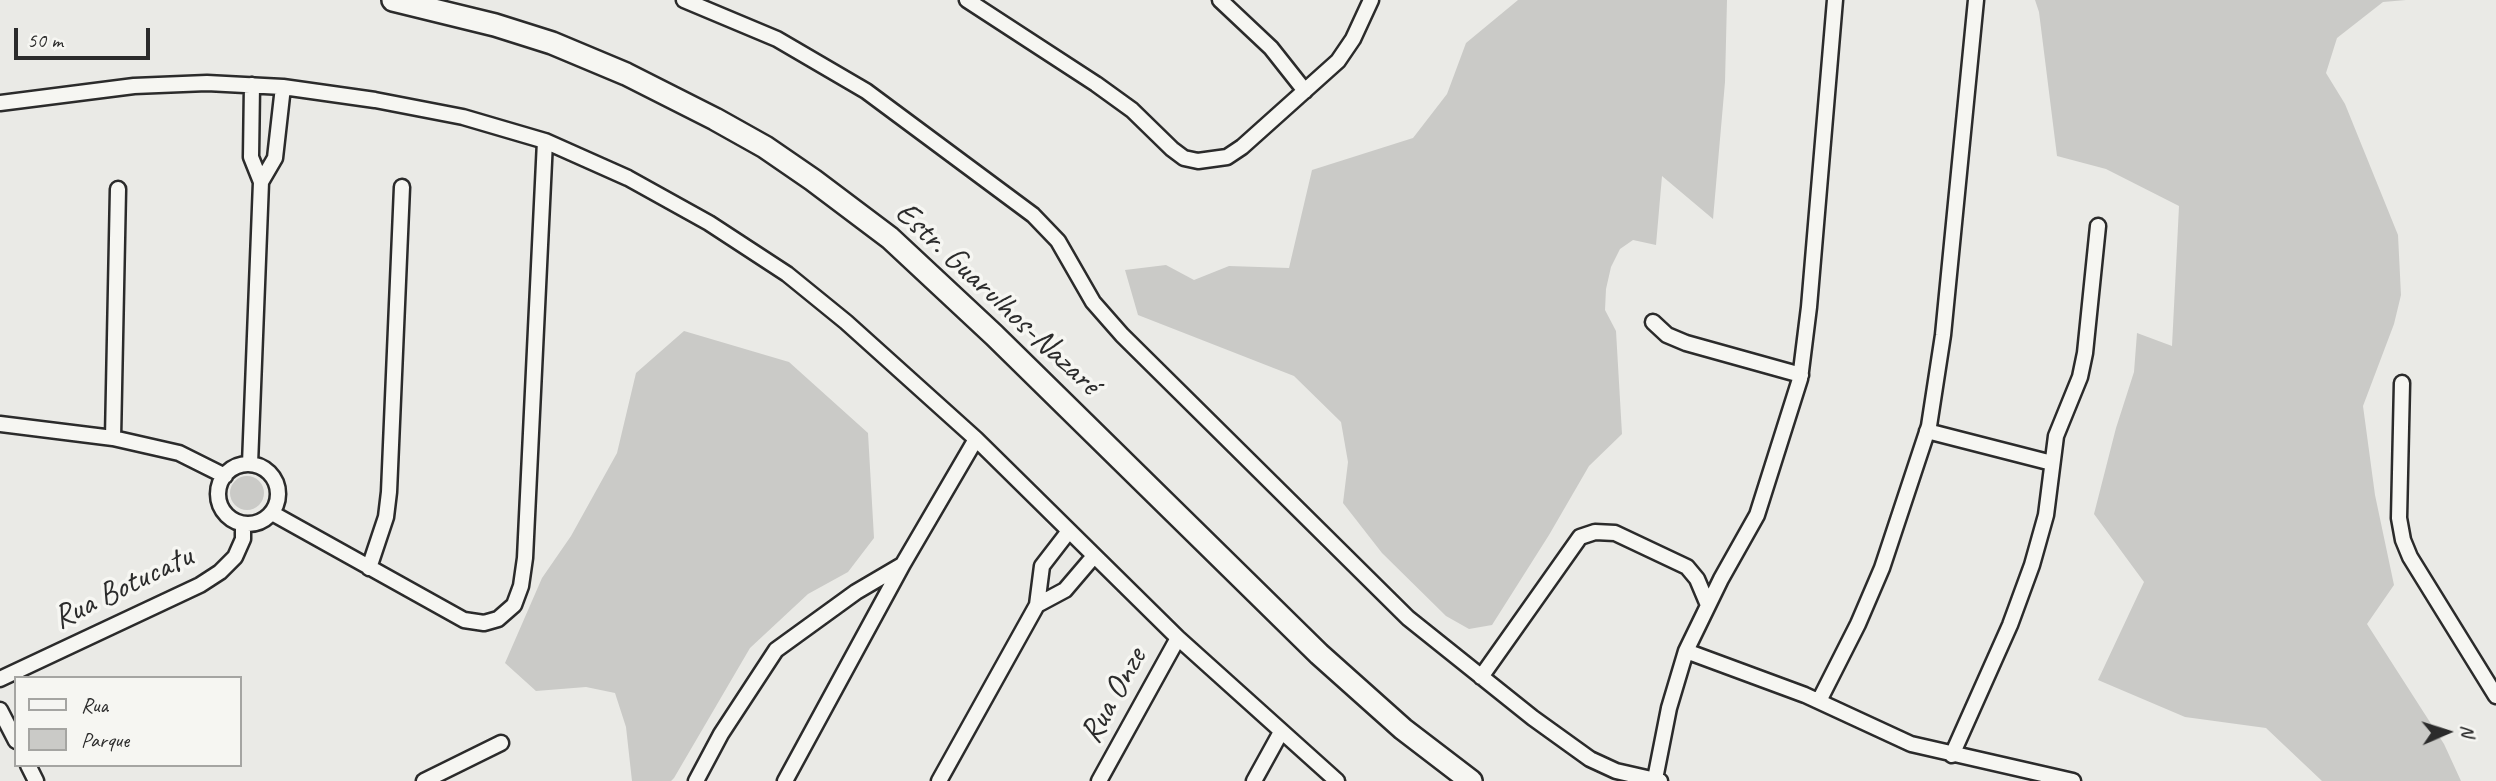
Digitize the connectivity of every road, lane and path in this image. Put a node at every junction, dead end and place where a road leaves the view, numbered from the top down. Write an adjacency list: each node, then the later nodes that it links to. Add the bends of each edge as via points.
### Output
1 (393, 0): 55 (main road, Estr. Guarulhos-Nazaré, via 541,39 626,74 735,130 813,180 890,238 1320,654 1403,729)
2 (684, 0): 8 (street)
3 (967, 0): 11 (street, via 1132,110 1184,158 1227,157)
4 (1220, 0): 11 (street)
5 (1371, 0): 11 (street, via 1338,61)
6 (1835, 0): 19 (street)
7 (1976, 0): 22 (street, via 1944,335)
8 (706, 4): 38 (street, via 866,91 1033,215 1058,241 1093,302 1122,335 1408,618)
9 (252, 85): 10 (street); 12 (street, via 134,86); 14 (street, via 251,157)
10 (283, 87): 13 (street, via 463,117); 14 (street, via 275,158)
11 (1305, 90)
12 (0, 103)
13 (545, 141): 24 (street, via 628,178 787,274); 33 (street, via 525,558 514,605 498,619 484,623 464,620)
14 (261, 182): 26 (street)
15 (402, 187): 33 (street, via 389,492)
16 (118, 189): 23 (street)
17 (2098, 226): 25 (street, via 2085,353 2056,436)
18 (1653, 322): 19 (street, via 1686,343)
19 (1801, 375): 35 (street, via 1757,515)
20 (2402, 383): 40 (street, via 2399,518 2403,540)
21 (0, 424): 23 (street)
22 (1927, 431): 25 (street); 41 (street, via 1882,568)
23 (113, 438): 27 (street, via 179,453)
24 (976, 439): 30 (street); 32 (street)
25 (2052, 463): 46 (street, via 2046,515 2032,565)
26 (250, 464): 27 (street); 28 (street, via 267,471 277,486)
27 (225, 476): 29 (street, via 221,505 226,514)
28 (272, 513): 29 (street, via 259,522); 33 (street)
29 (243, 524): 39 (street, Rua Botucatu, via 243,539 235,557 200,585)
30 (1069, 531): 31 (street); 34 (street, via 1042,566)
31 (1094, 556): 34 (street, via 1065,590); 36 (street)
32 (903, 564): 49 (street, via 776,650); 50 (street)
33 (369, 568)
34 (1037, 605): 51 (street)
35 (1708, 605): 37 (street); 38 (street, via 1687,567 1615,533 1595,532 1580,537)
36 (1178, 638): 43 (street); 52 (street, Rua Onze)
37 (1686, 651): 41 (street); 47 (street, via 1669,708)
38 (1481, 677): 47 (street, via 1590,759 1616,771)
39 (0, 679)
40 (2496, 696)
41 (1819, 701): 46 (street, via 1911,744)
42 (0, 710): 44 (street)
43 (1281, 732): 53 (street); 54 (street)
44 (14, 737)
45 (501, 743): 48 (street)
46 (1952, 755): 56 (street)
47 (1657, 780)
48 (424, 781)
49 (696, 781)
50 (785, 781)
51 (939, 781)
52 (1099, 781)
53 (1254, 781)
54 (1337, 781)
55 (1471, 781)
56 (2073, 781)

